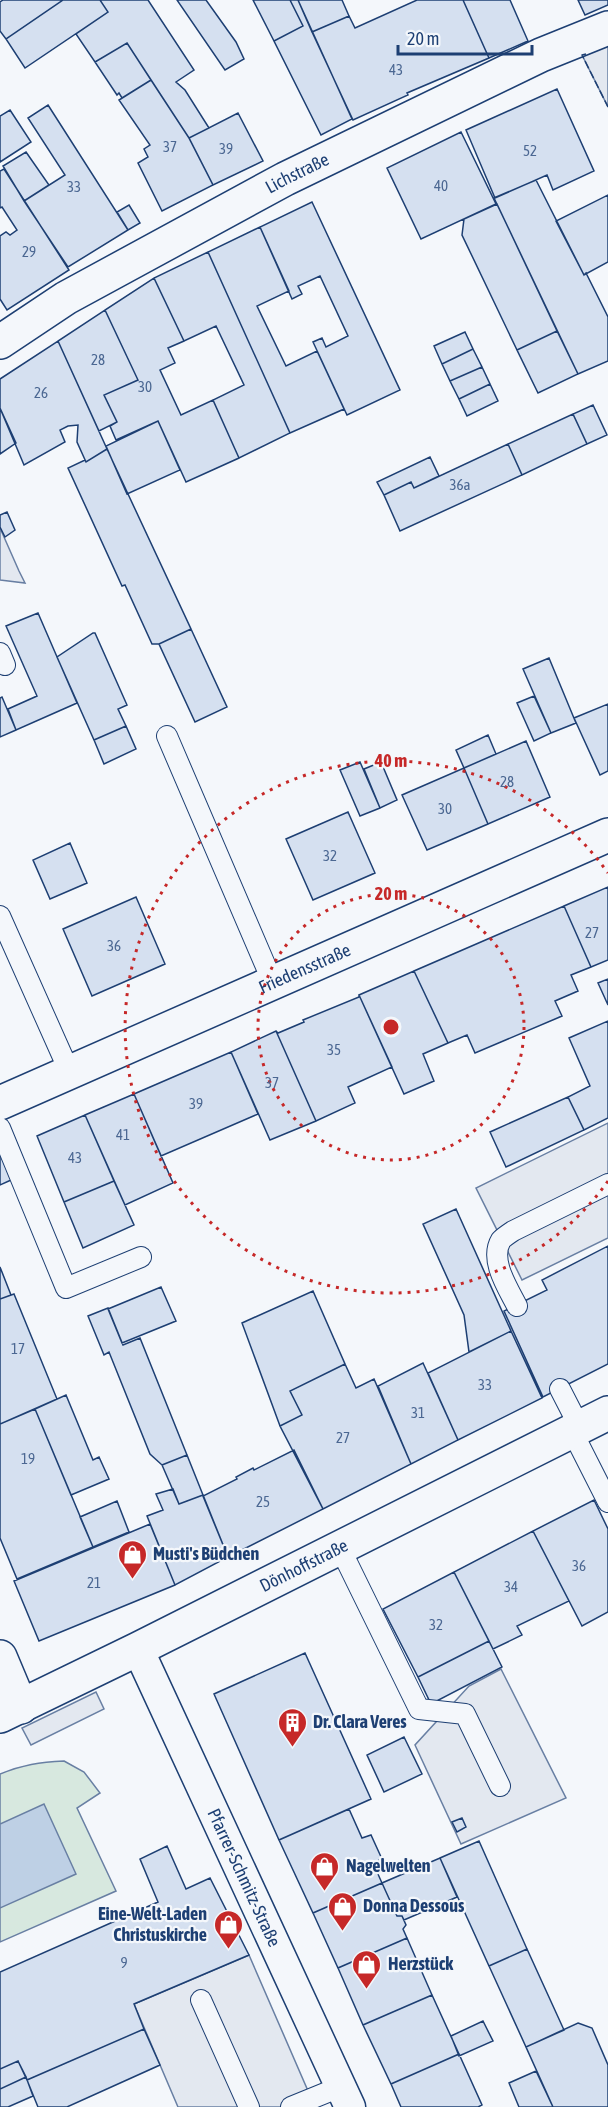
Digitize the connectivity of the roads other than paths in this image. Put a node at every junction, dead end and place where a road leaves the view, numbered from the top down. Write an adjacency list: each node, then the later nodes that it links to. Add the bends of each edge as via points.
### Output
1 (608, 28): 2 (street, Lichstraße, via 541,55 285,179 66,298)
2 (0, 342)
3 (167, 736): 6 (lane)
4 (608, 835): 6 (street, Friedensstraße)
5 (0, 916): 7 (lane)
6 (273, 983): 7 (street, Friedensstraße)
7 (70, 1073): 8 (street, Friedensstraße)
8 (0, 1103)
9 (0, 1128): 11 (lane, via 66,1288)
10 (608, 1184): 12 (lane, via 502,1239 502,1277)
11 (141, 1257)
12 (517, 1306)
13 (560, 1389): 14 (lane)
14 (587, 1424): 15 (lane); 16 (street, Dönhoffstraße)
15 (608, 1502)
16 (339, 1548): 17 (street, Dönhoffstraße); 20 (lane, via 419,1709 465,1714)
17 (138, 1649): 19 (street, Dönhoffstraße); 22 (street, Pfarrer-Schmitz-Straße)
18 (0, 1657): 19 (street)
19 (10, 1712)
20 (500, 1786)
21 (201, 2000): 23 (lane)
22 (345, 2097): 24 (lane)
23 (249, 2107)
24 (291, 2107)

